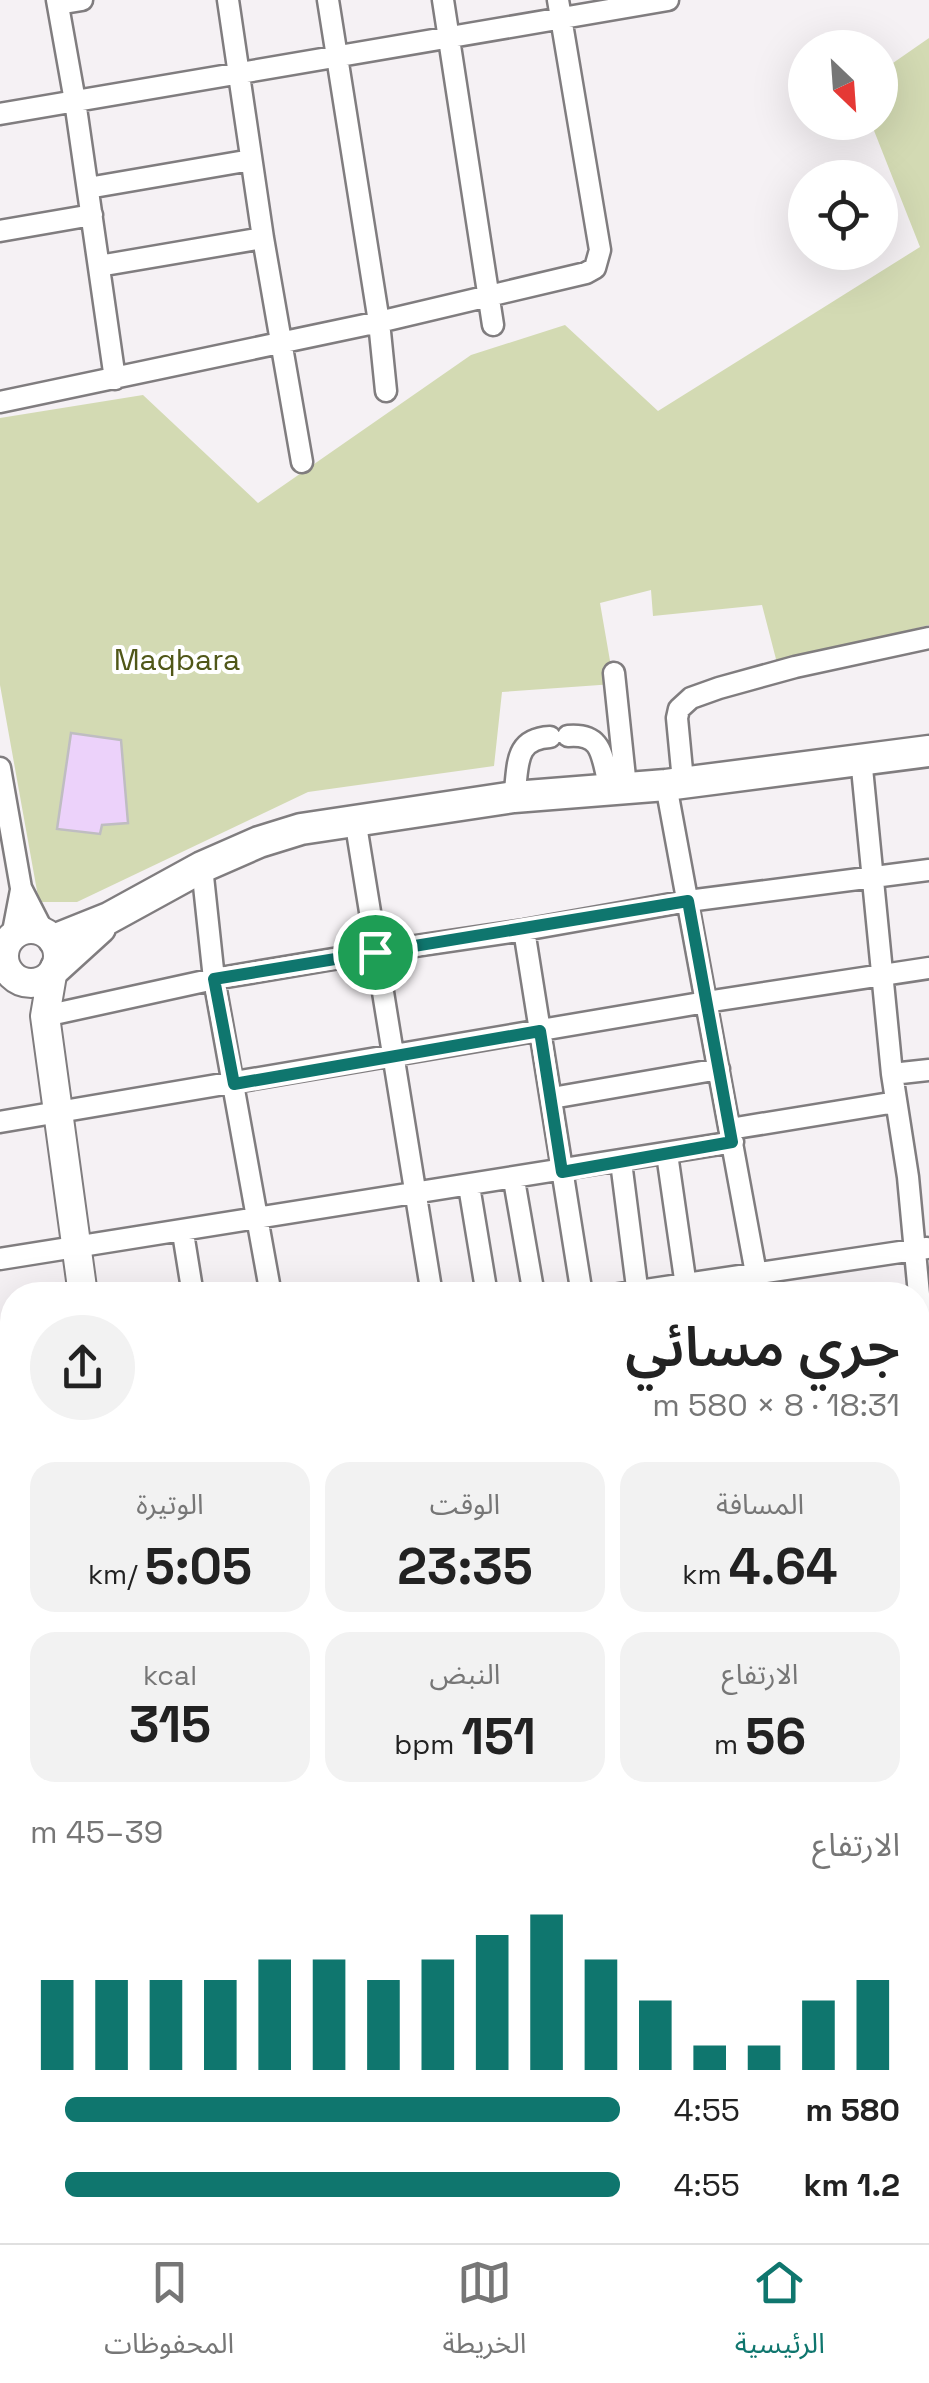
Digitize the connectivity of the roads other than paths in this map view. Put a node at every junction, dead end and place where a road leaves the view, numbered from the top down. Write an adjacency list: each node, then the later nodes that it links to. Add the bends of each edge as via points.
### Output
1 (82, 0): 6 (street)
2 (228, 0): 11 (street)
3 (328, 0): 10 (street)
4 (442, 0): 9 (street)
5 (668, 0): 7 (street)
6 (58, 2): 12 (street)
7 (633, 3): 8 (street)
8 (560, 10): 9 (street); 20 (street, via 599,261 586,273)
9 (448, 38): 10 (street); 20 (street)
10 (338, 58): 11 (street); 21 (street)
11 (238, 73): 12 (street); 14 (street)
12 (75, 101): 13 (street); 15 (street)
13 (0, 114)
14 (251, 160): 15 (street); 18 (street)
15 (88, 188): 16 (street)
16 (92, 215): 17 (street); 19 (street)
17 (0, 230)
18 (263, 238): 19 (street); 23 (street)
19 (99, 266): 24 (street)
20 (489, 296): 21 (street); 22 (street)
21 (379, 322): 23 (street); 25 (street)
22 (493, 325)
23 (281, 342): 24 (street); 27 (street)
24 (115, 380): 26 (street)
25 (386, 391)
26 (0, 402)
27 (302, 462)
28 (929, 638): 33 (street, via 780,670 691,698 677,718)
29 (614, 674): 34 (street)
30 (929, 751): 31 (highway)
31 (861, 758): 33 (highway); 39 (street)
32 (0, 768): 40 (street)
33 (675, 783): 34 (highway); 41 (street)
34 (618, 788): 35 (highway); 35 (street, via 587,735 532,738 524,746)
35 (514, 797): 36 (highway)
36 (355, 819): 37 (highway, via 300,829); 43 (street)
37 (202, 866): 44 (highway); 47 (street)
38 (929, 870): 39 (street)
39 (873, 878): 41 (street); 46 (street)
40 (21, 888): 44 (street); 44 (street)
41 (688, 901): 42 (street); 48 (street)
42 (524, 930): 43 (street); 50 (street)
43 (375, 952): 47 (street); 51 (street)
44 (27, 962): 49 (main road)
45 (929, 968): 46 (street)
46 (884, 975): 48 (street); 54 (street)
47 (214, 979): 49 (street); 55 (street)
48 (706, 1002): 50 (street); 52 (street)
49 (44, 1016): 58 (main road)
50 (540, 1031): 51 (street); 56 (street)
51 (392, 1056): 55 (street); 67 (street)
52 (718, 1069): 56 (street); 60 (street)
53 (929, 1070): 54 (street)
54 (892, 1074): 57 (street)
55 (234, 1084): 58 (street); 68 (street)
56 (552, 1098): 63 (street)
57 (896, 1102): 60 (street); 64 (street)
58 (56, 1112): 59 (street); 70 (main road)
59 (0, 1122)
60 (731, 1136): 61 (street); 73 (street)
61 (668, 1154): 62 (street); 82 (street)
62 (621, 1162): 63 (street); 81 (street)
63 (562, 1172): 65 (street); 80 (street)
64 (918, 1175): 71 (street)
65 (514, 1180): 66 (street); 79 (street)
66 (469, 1186): 67 (street); 78 (street)
67 (416, 1194): 68 (street); 77 (street)
68 (259, 1220): 69 (street); 76 (street)
69 (183, 1232): 70 (street); 75 (street)
70 (76, 1247): 72 (street); 74 (main road)
71 (923, 1249): 73 (street); 85 (street)
72 (0, 1259)
73 (757, 1272): 83 (street); 84 (street)
74 (81, 1282)
75 (191, 1282)
76 (269, 1282)
77 (430, 1282)
78 (485, 1282)
79 (532, 1282)
80 (580, 1282)
81 (637, 1282)
82 (685, 1282)
83 (718, 1282)
84 (758, 1282)
85 (923, 1282)

